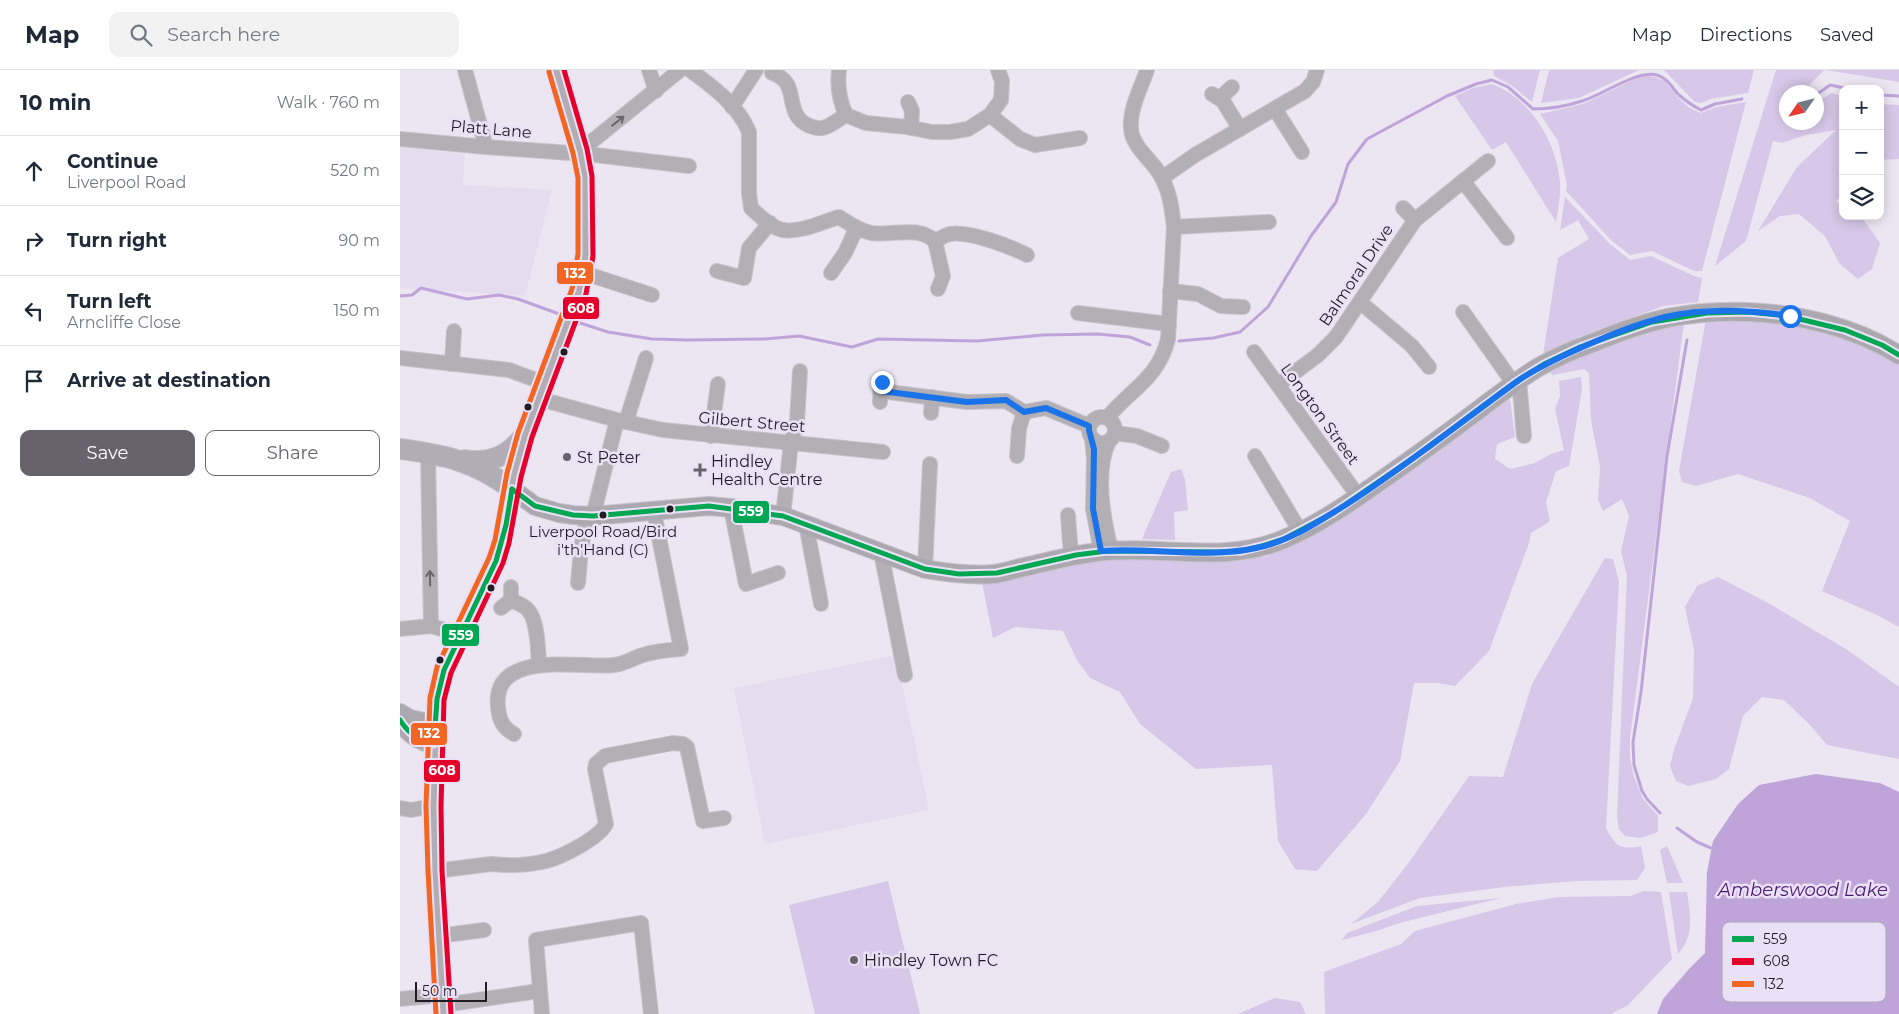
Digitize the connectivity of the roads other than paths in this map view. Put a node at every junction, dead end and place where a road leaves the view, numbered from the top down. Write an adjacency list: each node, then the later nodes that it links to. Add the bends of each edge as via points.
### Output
1 (465, 70): 23 (street)
2 (556, 70): 24 (highway)
3 (649, 70): 13 (street)
4 (680, 70): 13 (street)
5 (690, 70): 15 (street)
6 (756, 70): 15 (street)
7 (839, 70): 17 (street, via 840,101)
8 (998, 70): 18 (street, via 1002,80 1001,100)
9 (1147, 70): 28 (street, via 1133,112 1131,130 1135,141)
10 (1317, 70): 16 (street, via 1310,87)
11 (772, 73): 17 (street, via 782,77 792,94 796,115 808,127 824,128)
12 (1232, 87): 20 (street, via 1216,96)
13 (656, 91): 24 (street, one-way to 13)
14 (908, 102): 19 (street, via 912,111)
15 (732, 107): 33 (street, via 748,132 751,208)
16 (1275, 109): 20 (street); 25 (street)
17 (846, 115): 19 (street, via 866,123)
18 (990, 115): 19 (street, via 968,129 950,132); 22 (street, via 1020,139 1035,145)
19 (911, 128)
20 (1240, 129): 28 (street)
21 (401, 137): 23 (street, Platt Lane)
22 (1080, 138)
23 (486, 147): 24 (street, Platt Lane)
24 (580, 152): 27 (street, Platt Lane); 40 (highway, via 587,197)
25 (1302, 152)
26 (1488, 161): 29 (street, Balmoral Drive)
27 (690, 166)
28 (1162, 178): 34 (street, via 1170,199)
29 (1463, 181): 31 (street, Balmoral Drive); 36 (street)
30 (1403, 208): 31 (street, Balmoral Drive)
31 (1415, 220): 45 (street, Balmoral Drive)
32 (1270, 222): 34 (street)
33 (770, 223): 35 (street, via 782,230 798,229 839,217); 39 (street, via 748,248 744,278)
34 (1174, 226): 43 (street)
35 (856, 229): 37 (street, via 872,233 916,232 928,234); 41 (street)
36 (1507, 238)
37 (935, 241): 38 (street, via 950,234 969,236); 42 (street, via 943,276)
38 (1027, 255)
39 (717, 270)
40 (584, 273): 44 (street); 62 (highway)
41 (831, 273)
42 (938, 288)
43 (1170, 291): 46 (street, via 1198,294 1221,306); 49 (street)
44 (652, 295)
45 (1360, 302): 56 (street, via 1412,346); 60 (street, Balmoral Drive, via 1327,346)
46 (1243, 307)
47 (1463, 312): 58 (street)
48 (1078, 313): 49 (street)
49 (1169, 324): 66 (street, via 1165,352 1155,371)
50 (454, 331): 55 (street)
51 (1254, 352): 60 (street, Longton Street)
52 (1899, 355): 58 (main road, via 1854,334 1813,321 1768,313 1720,311 1667,317 1631,327 1554,359)
53 (400, 358): 55 (street, Gilbert Street)
54 (646, 358): 67 (street)
55 (452, 364): 62 (street, Gilbert Street, via 509,370)
56 (1429, 367)
57 (800, 371): 73 (street, via 797,422)
58 (1517, 382): 71 (street); 83 (main road)
59 (718, 384): 70 (street)
60 (1278, 385): 83 (street, Longton Street)
61 (881, 392): 63 (street)
62 (548, 393): 67 (street, Gilbert Street); 69 (highway)
63 (932, 396): 64 (street, via 967,402 1006,400); 65 (street)
64 (1024, 412): 68 (street, via 1046,408); 78 (street, via 1019,429)
65 (931, 413)
66 (1108, 417): 68 (street, via 1094,418); 72 (street, via 1115,425)
67 (622, 421): 70 (street, Gilbert Street); 87 (street)
68 (1091, 432): 72 (street, via 1102,443); 91 (street, via 1093,509)
69 (524, 435): 80 (highway, via 510,451 496,458 475,462); 82 (highway)
70 (711, 436): 73 (street, Gilbert Street)
71 (1524, 436)
72 (1112, 437): 74 (street, via 1137,436); 91 (street, via 1103,464)
73 (791, 443): 76 (street, Gilbert Street); 88 (street)
74 (1162, 446)
75 (400, 449): 77 (highway)
76 (883, 452)
77 (428, 453): 80 (highway); 99 (street, one-way to 77)
78 (1018, 456)
79 (1255, 456): 90 (street)
80 (456, 458): 82 (highway)
81 (930, 464): 94 (street)
82 (512, 489): 87 (main road, via 546,510); 101 (highway, via 496,561)
83 (1358, 496): 90 (main road)
84 (731, 508): 85 (main road, via 709,506); 88 (main road); 95 (street, via 746,584)
85 (654, 512): 87 (main road); 102 (street, via 682,655 656,652 607,666)
86 (1068, 515): 93 (street)
87 (590, 516): 96 (street, via 581,549)
88 (783, 516): 89 (main road)
89 (806, 524): 92 (main road); 98 (street)
90 (1300, 531): 91 (main road, via 1268,545 1223,553)
91 (1106, 551): 93 (main road)
92 (881, 552): 94 (main road); 103 (street)
93 (1071, 556): 94 (main road, via 996,574 972,575)
94 (925, 569)
95 (778, 573)
96 (578, 583)
97 (507, 598): 102 (street, via 528,609 532,615)
98 (822, 604)
99 (431, 626): 100 (street); 101 (street)
100 (400, 629)
101 (460, 634): 106 (highway, via 440,684)
102 (539, 665): 107 (street, via 513,673 502,683 496,726)
103 (905, 675)
104 (400, 713): 106 (main road, via 410,720)
105 (400, 720): 108 (main road, via 413,736)
106 (435, 724): 108 (highway)
107 (514, 734)
108 (434, 744): 109 (highway)
109 (433, 806): 110 (street, via 410,810); 112 (highway)
110 (400, 808)
111 (724, 818): 112 (street, via 696,822 687,747 672,743 605,756 596,764 606,824 600,833 580,845 545,861)
112 (434, 871): 114 (highway)
113 (484, 930): 114 (street)
114 (438, 936): 117 (highway)
115 (539, 991): 117 (street); 118 (street); 119 (street, via 536,940 641,922)
116 (400, 999): 117 (street)
117 (443, 1004)
118 (542, 1014)
119 (651, 1014)

